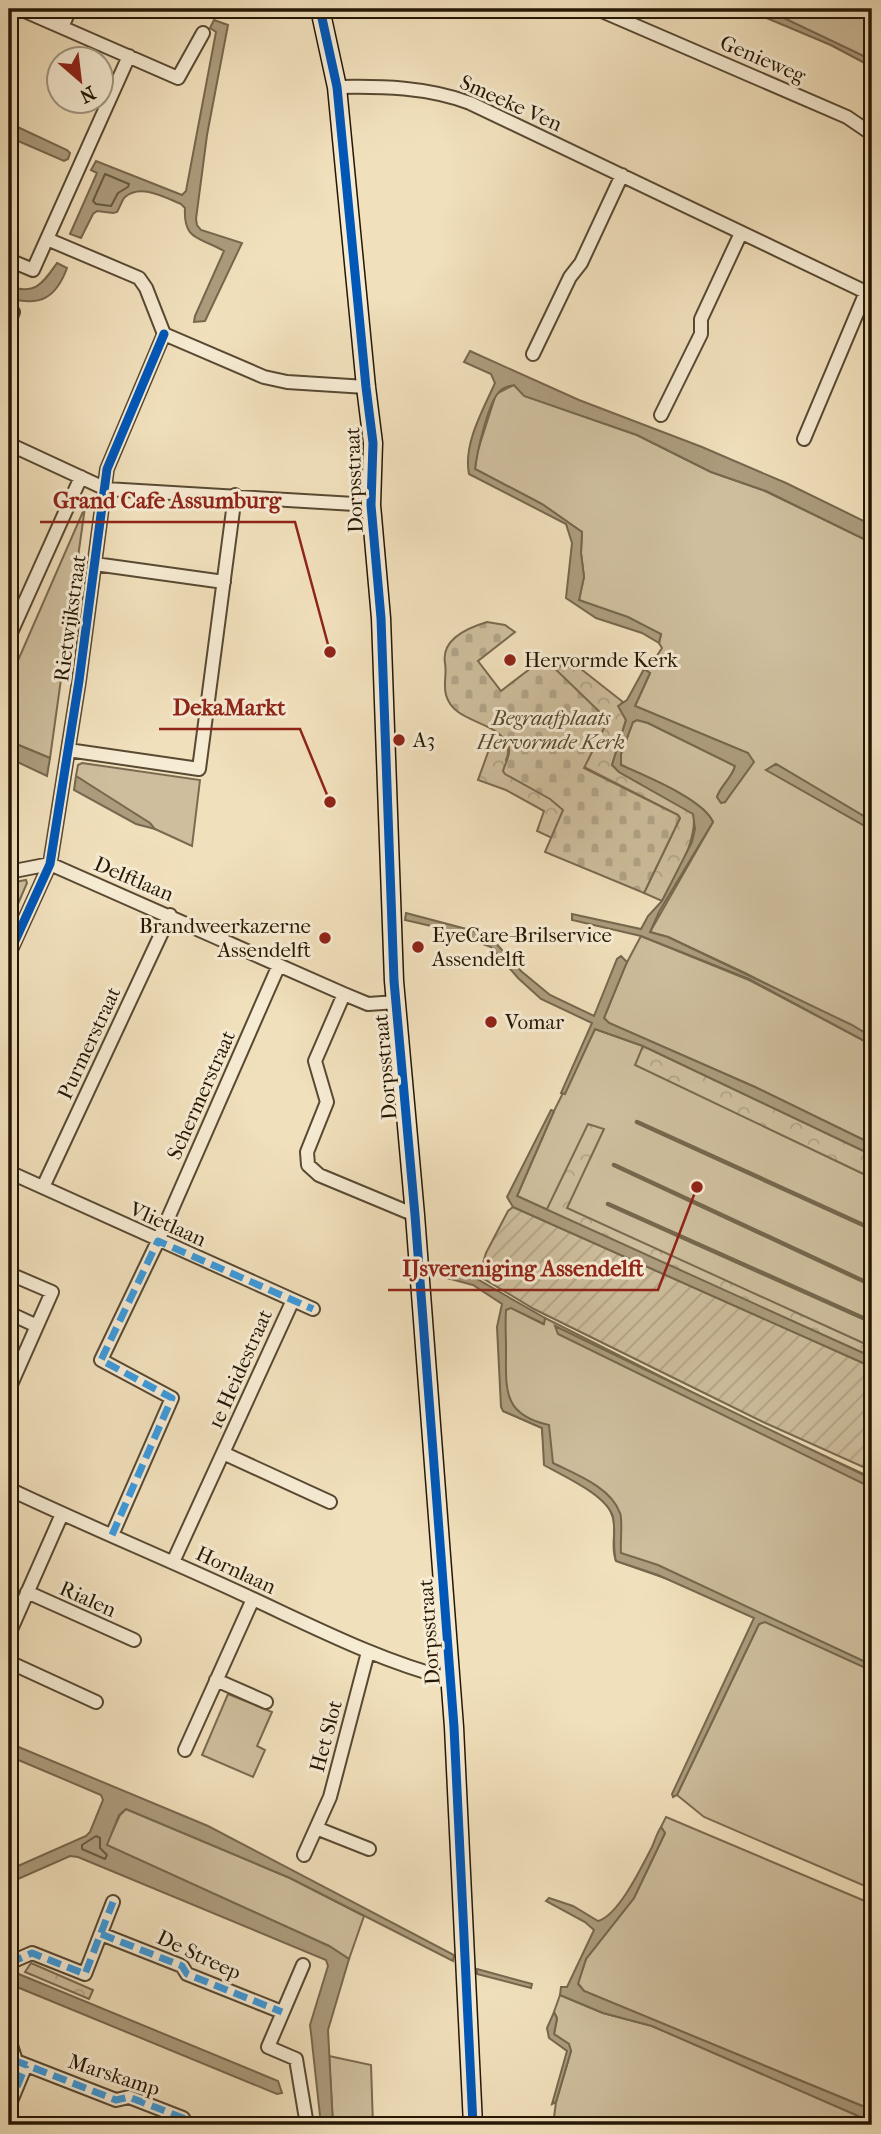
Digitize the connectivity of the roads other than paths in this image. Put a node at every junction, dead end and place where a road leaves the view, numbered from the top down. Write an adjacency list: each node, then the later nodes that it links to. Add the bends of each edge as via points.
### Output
1 (20, 9): 5 (street)
2 (70, 9): 5 (street)
3 (320, 9): 8 (street, Dorpsstraat)
4 (597, 9): 9 (street, Genieweg, via 847,117)
5 (62, 27): 7 (street)
6 (203, 33): 7 (street, via 178,78)
7 (129, 56): 12 (street)
8 (337, 87): 10 (street, Smeeke Ven, via 449,95); 17 (street, Dorpsstraat)
9 (872, 134)
10 (622, 175): 11 (street, Smeeke Ven); 16 (street)
11 (741, 233): 14 (street, Smeeke Ven); 18 (street, via 701,319 701,334)
12 (47, 239): 13 (street, via 33,270); 15 (street, via 139,278)
13 (9, 260)
14 (869, 293): 19 (street, Smeeke Ven)
15 (164, 334): 17 (street, via 264,377); 22 (street, Rietwijkstraat, via 107,469)
16 (533, 354)
17 (366, 387): 24 (street, Dorpsstraat, via 373,443)
18 (661, 415)
19 (804, 439)
20 (9, 444): 21 (street)
21 (81, 477): 22 (street); 27 (street, Rietwijkstraat)
22 (106, 489): 23 (street); 25 (street, Rietwijkstraat)
23 (235, 495): 24 (street); 26 (street)
24 (371, 505): 35 (street, Dorpsstraat, via 381,618)
25 (95, 564): 26 (street); 28 (street, Rietwijkstraat)
26 (224, 582): 28 (street, via 199,769)
27 (9, 638)
28 (68, 750): 29 (street)
29 (50, 864): 30 (street); 31 (street, Delftlaan); 32 (street)
30 (9, 872)
31 (170, 915): 33 (street, Delftlaan); 37 (street, Purmerstraat)
32 (9, 954)
33 (279, 965): 34 (street, Delftlaan); 39 (street, Schermerstraat)
34 (344, 994): 35 (street, Delftlaan, via 368,1004); 38 (street, via 315,1061 327,1102 307,1152 308,1165 319,1175)
35 (397, 1002): 38 (street, Dorpsstraat)
36 (9, 1172): 37 (street, Vlietlaan)
37 (43, 1187): 39 (street, Vlietlaan)
38 (415, 1215): 58 (street, Dorpsstraat)
39 (158, 1241): 41 (street, Vlietlaan); 50 (street, Schermerstraat, via 101,1360 172,1398)
40 (10, 1274): 44 (street, via 52,1292)
41 (293, 1300): 42 (street, Vlietlaan); 46 (street, 1e Heidestraat)
42 (313, 1309)
43 (9, 1313): 44 (street)
44 (37, 1326): 45 (street)
45 (9, 1389)
46 (223, 1453): 48 (street, 1e Heidestraat); 51 (street, 1e Heidestraat)
47 (9, 1489): 49 (street, Hornlaan)
48 (330, 1502)
49 (62, 1514): 50 (street, Hornlaan); 52 (street, Rialen)
50 (112, 1535): 51 (street, Hornlaan)
51 (173, 1562): 53 (street, Hornlaan)
52 (27, 1592): 54 (street, Rialen); 55 (street, Rialen)
53 (253, 1599): 56 (street, Hornlaan); 59 (street)
54 (9, 1634)
55 (134, 1640)
56 (368, 1652): 58 (street, Hornlaan); 63 (street, Het Slot, via 330,1797)
57 (9, 1662): 60 (street)
58 (450, 1679): 76 (street, Dorpsstraat)
59 (216, 1680): 61 (street); 62 (street)
60 (96, 1702)
61 (266, 1702)
62 (185, 1750)
63 (316, 1828): 64 (street); 65 (street, Het Slot)
64 (369, 1849)
65 (304, 1855)
66 (113, 1902): 67 (street)
67 (101, 1934): 68 (street, via 85,1974 32,1953); 70 (street, De Streep)
68 (9, 1963)
69 (303, 1965): 70 (street)
70 (282, 2012): 75 (street, via 268,2047 296,2059)
71 (9, 2039): 72 (street, via 16,2061)
72 (26, 2065): 73 (street); 74 (street, Marskamp, via 116,2100 130,2097 183,2118)
73 (9, 2106)
74 (187, 2125)
75 (307, 2125)
76 (473, 2125)

